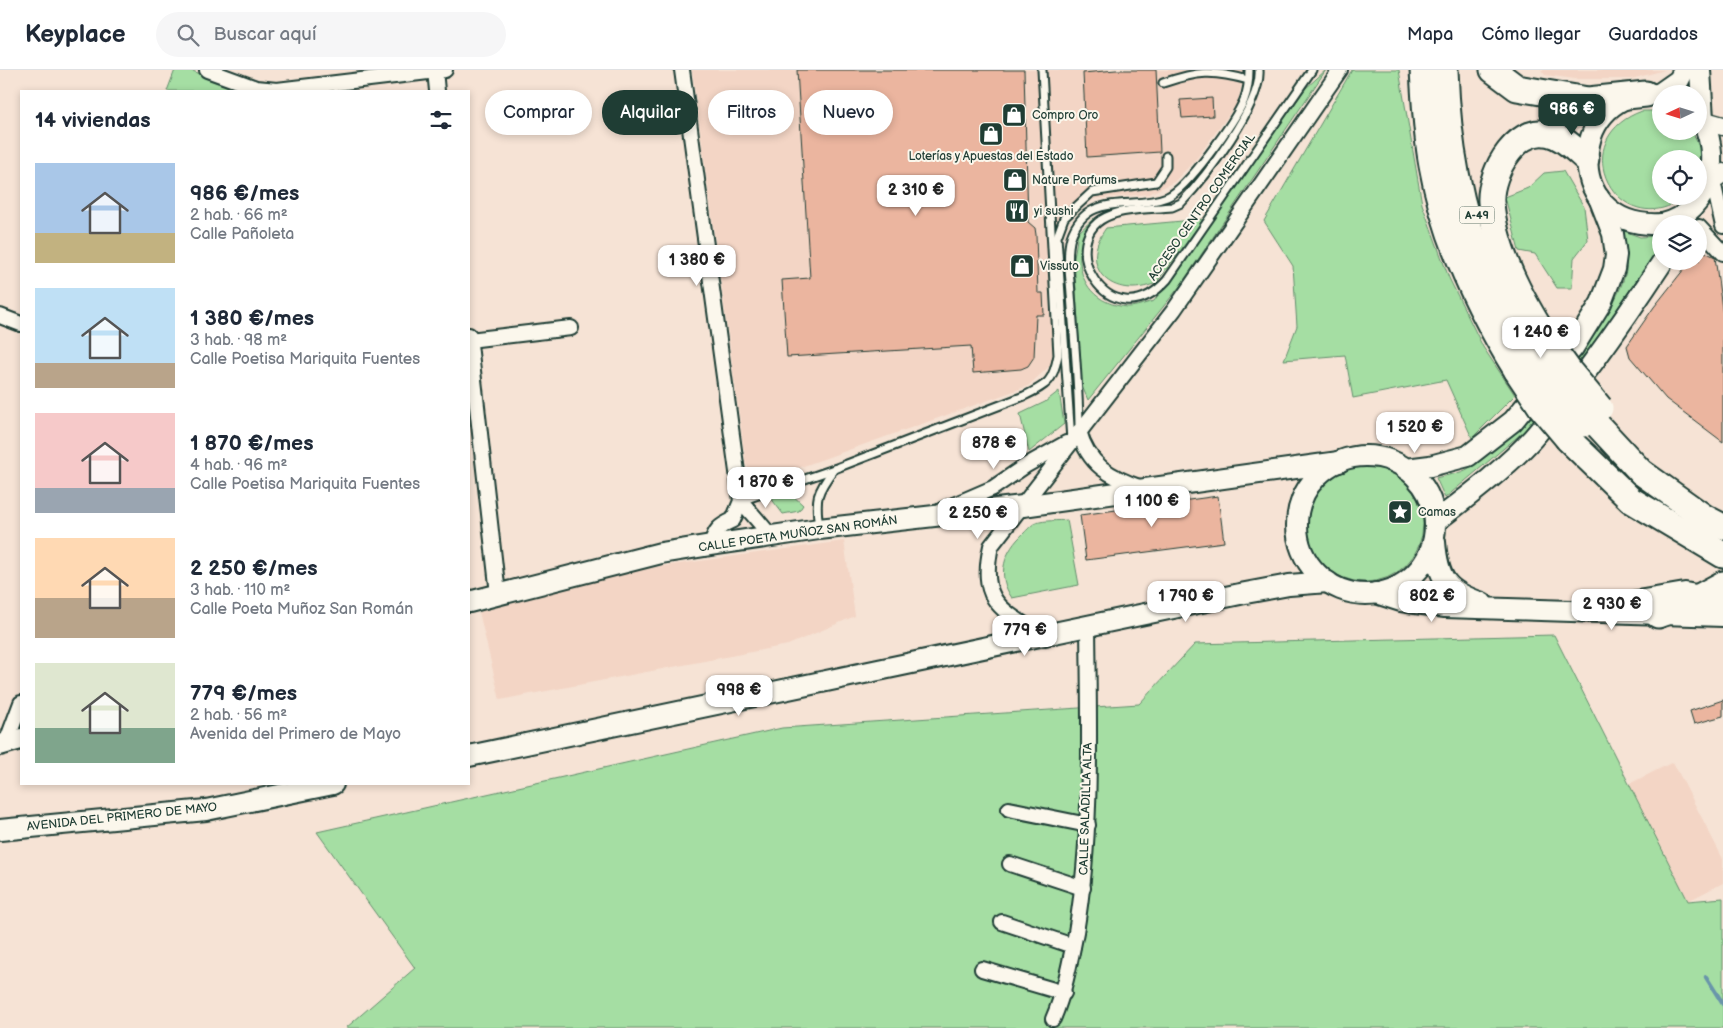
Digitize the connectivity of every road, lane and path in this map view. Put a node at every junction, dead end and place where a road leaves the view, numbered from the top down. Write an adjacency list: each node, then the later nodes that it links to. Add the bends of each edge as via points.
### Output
1 (207, 70): 2 (street, via 256,88 271,90)
2 (438, 70): 21 (street)
3 (682, 70): 48 (street)
4 (1042, 70): 45 (lane, via 1058,355 1053,377 1038,390 1024,396)
5 (1249, 70): 17 (lane)
6 (1259, 70): 7 (lane, ACCESO CENTRO COMERCIAL, via 1255,95 1244,119 1181,204 1110,215 1096,225 1088,237 1085,251 1087,267 1102,291 1122,300 1148,297 1156,292)
7 (1312, 70)
8 (1340, 70): 43 (street, via 1179,303)
9 (1423, 70): 27 (highway, A-49)
10 (1431, 70): 27 (highway, via 1435,141)
11 (1445, 70): 41 (highway, via 1451,146 1471,235 1503,310)
12 (1457, 70): 41 (highway, A-49, via 1462,149 1474,204 1497,272)
13 (1493, 70): 22 (highway, via 1517,88 1588,100)
14 (1684, 70): 19 (main road, via 1679,80)
15 (1700, 70): 20 (main road)
16 (1234, 73): 17 (lane); 18 (lane, via 1189,74)
17 (1248, 80): 43 (lane, via 1237,114 1179,188 1167,197 1099,207 1078,223 1072,236 1069,265)
18 (1163, 83)
19 (1671, 85)
20 (1702, 85)
21 (437, 90)
22 (1652, 94)
23 (1652, 95): 26 (main road, via 1628,98 1610,108 1593,131)
24 (1708, 123): 28 (main road, via 1716,149)
25 (1166, 156): 43 (lane, via 1166,167 1156,182 1092,192 1064,218 1057,237)
26 (1586, 160): 29 (main road, via 1589,180); 41 (highway, via 1554,135 1529,136 1503,160 1494,177 1491,201 1496,232 1534,319)
27 (1432, 164): 41 (highway, A-49, via 1439,198 1467,278 1486,319)
28 (1717, 178): 30 (main road); 32 (street)
29 (1599, 198): 31 (main road, via 1612,212 1628,221); 46 (main road, via 1613,234 1614,269 1601,303 1573,348 1513,421 1468,456)
30 (1693, 215)
31 (1652, 225)
32 (1723, 226)
33 (1707, 238): 34 (street)
34 (1723, 253)
35 (1657, 270): 53 (main road, via 1612,338 1532,439)
36 (0, 316): 37 (street)
37 (20, 324)
38 (571, 328): 39 (street)
39 (470, 340)
40 (470, 349): 60 (street)
41 (1533, 354): 42 (highway, bridge, via 1570,372); 42 (highway, A-49, bridge, via 1541,407)
42 (1586, 422): 51 (highway); 51 (highway, A-49, via 1641,472); 56 (highway, A-49, via 1632,500)
43 (1075, 436): 47 (street, via 1099,466 1121,481); 49 (street); 50 (street, via 993,488)
44 (1339, 462): 46 (main road, via 1362,456 1374,457); 47 (main road, CALLE POETA MUÑOZ SAN ROMÁN); 57 (main road, via 1311,483 1298,516 1298,537 1305,556)
45 (834, 469): 48 (lane); 52 (lane, via 820,488 816,506)
46 (1406, 469): 53 (main road, via 1429,498)
47 (1143, 488): 49 (main road, CALLE POETA MUÑOZ SAN ROMÁN)
48 (741, 500): 54 (street); 55 (street, via 734,520 715,530)
49 (1023, 506): 50 (main road, CALLE POETA MUÑOZ SAN ROMÁN); 68 (street, via 991,546 987,562 988,579 993,597 1002,610)
50 (926, 517): 52 (main road, CALLE POETA MUÑOZ SAN ROMÁN)
51 (1714, 522)
52 (819, 529): 54 (main road, CALLE POETA MUÑOZ SAN ROMÁN)
53 (1434, 529): 59 (main road, via 1428,554 1419,570 1400,586); 63 (main road, via 1439,572 1451,589)
54 (771, 536): 55 (main road, CALLE POETA MUÑOZ SAN ROMÁN)
55 (711, 545): 60 (main road, CALLE POETA MUÑOZ SAN ROMÁN, via 661,553)
56 (1723, 555)
57 (1328, 582): 59 (main road, via 1348,592); 67 (main road, via 1289,585)
58 (1723, 584): 61 (highway)
59 (1376, 593): 63 (main road, via 1428,606)
60 (498, 594): 62 (main road, CALLE POETA MUÑOZ SAN ROMÁN)
61 (1711, 598): 64 (main road, via 1685,593); 65 (highway)
62 (470, 602)
63 (1496, 608): 64 (main road)
64 (1569, 610): 65 (main road)
65 (1658, 615): 66 (main road)
66 (1723, 616)
67 (1088, 625): 68 (main road); 74 (street, CALLE SALADILLA ALTA)
68 (1041, 635): 71 (main road)
69 (20, 706): 70 (street)
70 (9, 742)
71 (470, 756)
72 (328, 785): 75 (main road, AVENIDA DEL PRIMERO DE MAYO, via 206,810)
73 (1009, 809): 74 (street)
74 (1088, 826): 77 (street, CALLE SALADILLA ALTA)
75 (0, 830)
76 (1010, 864): 77 (street)
77 (1083, 888): 79 (street, CALLE SALADILLA ALTA)
78 (1002, 922): 79 (street)
79 (1073, 946): 81 (street, CALLE SALADILLA ALTA)
80 (982, 969): 81 (street)
81 (1064, 993): 82 (street, CALLE SALADILLA ALTA)
82 (1053, 1019)

